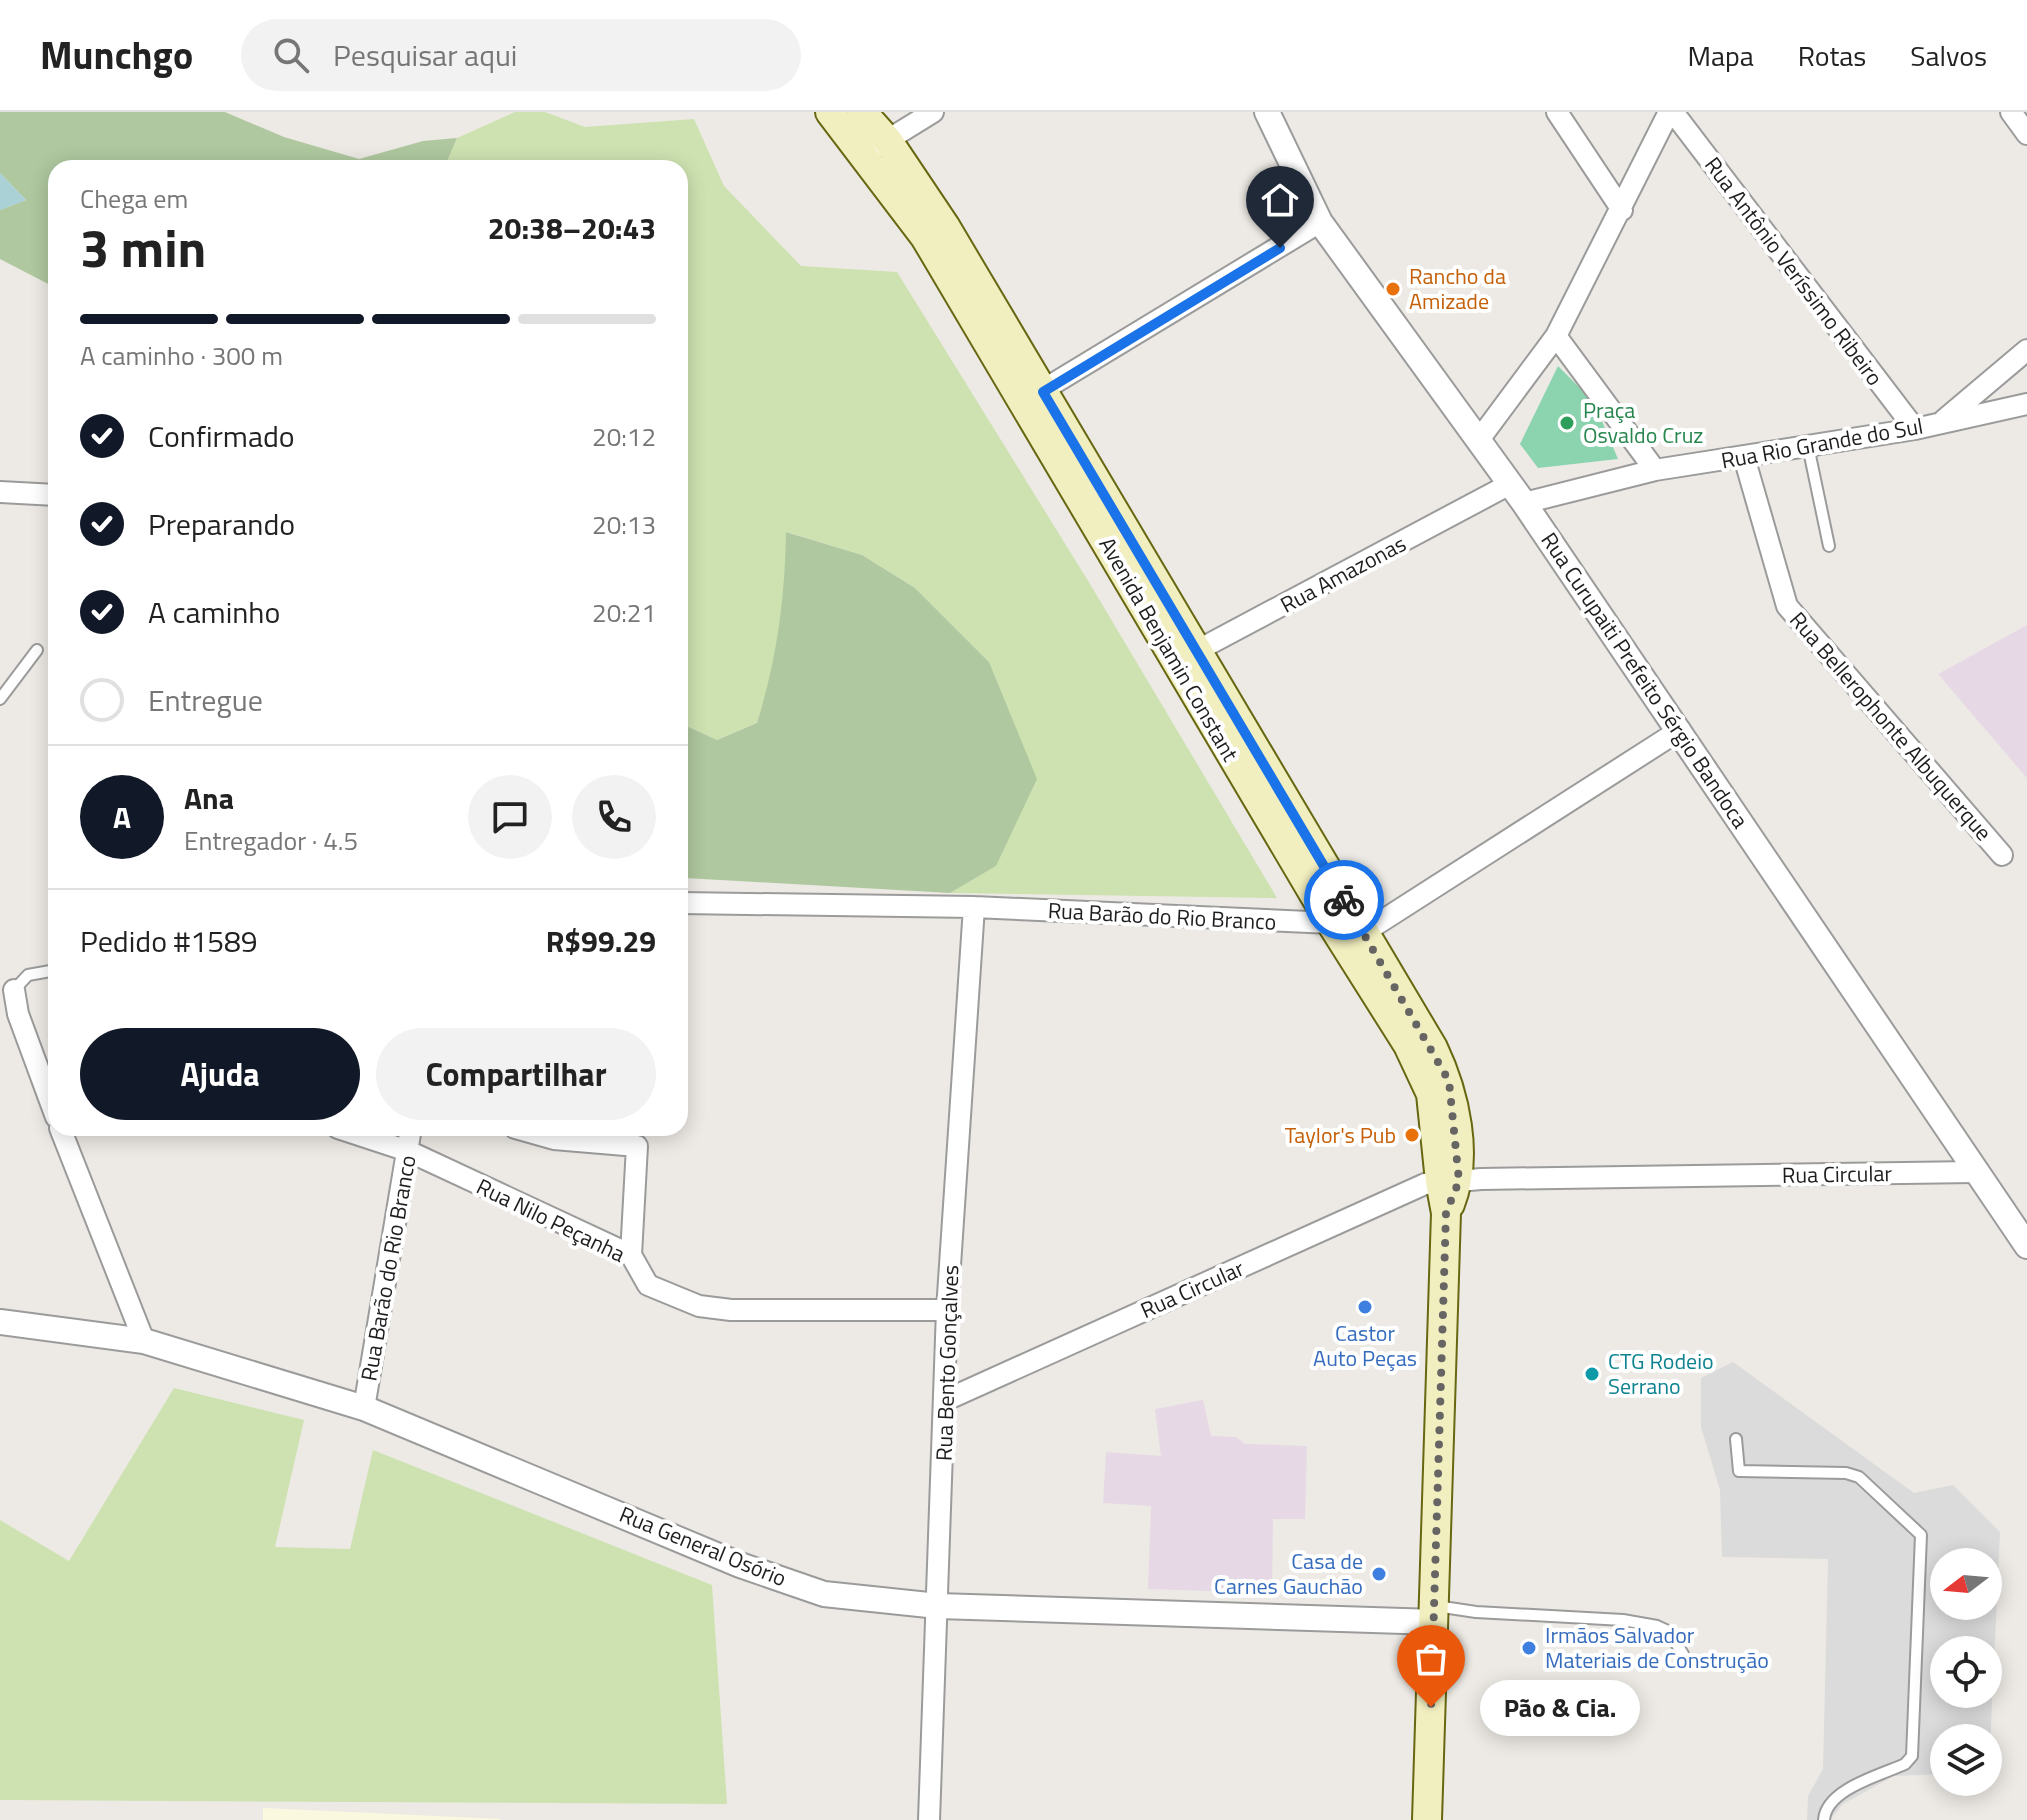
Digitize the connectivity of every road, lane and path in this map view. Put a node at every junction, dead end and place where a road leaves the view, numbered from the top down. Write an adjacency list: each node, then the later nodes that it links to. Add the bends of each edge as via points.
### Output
1 (830, 112): 9 (main road, Avenida Benjamin Constant)
2 (862, 112): 9 (main road, Avenida Benjamin Constant)
3 (933, 112): 9 (street)
4 (1267, 112): 11 (street, Rua Curupaiti Prefeito Sérgio Bandoca)
5 (1557, 112): 10 (street)
6 (1671, 112): 10 (street); 17 (street, Rua Antônio Veríssimo Ribeiro)
7 (2011, 112): 8 (street)
8 (2027, 134)
9 (876, 147): 14 (main road, Avenida Benjamin Constant, via 925,237)
10 (1622, 210): 12 (street)
11 (1320, 222): 14 (street); 18 (street, Rua Curupaiti Prefeito Sérgio Bandoca)
12 (1556, 336): 18 (street); 21 (street)
13 (2027, 350): 16 (street)
14 (1031, 397): 27 (main road, Avenida Benjamin Constant, via 1114,555)
15 (2027, 404): 16 (street, Rua Rio Grande do Sul)
16 (1942, 421): 17 (street, Rua Rio Grande do Sul)
17 (1915, 429): 19 (street, Rua Rio Grande do Sul)
18 (1478, 441): 23 (street, Rua Curupaiti Prefeito Sérgio Bandoca)
19 (1808, 446): 20 (street, Rua Rio Grande do Sul); 25 (lane)
20 (1744, 457): 21 (street, Rua Rio Grande do Sul); 30 (street, Rua Bellerophonte Albuquerque, via 1787,606)
21 (1655, 470): 23 (street, Rua Rio Grande do Sul)
22 (0, 492): 24 (street)
23 (1517, 494): 27 (street, Rua Amazonas); 29 (street, Rua Curupaiti Prefeito Sérgio Bandoca)
24 (48, 495)
25 (1829, 546)
26 (37, 650): 28 (lane)
27 (1186, 657): 33 (main road, Avenida Benjamin Constant); 34 (main road, Avenida Benjamin Constant)
28 (0, 699)
29 (1680, 730): 34 (street); 43 (street, Rua Curupaiti Prefeito Sérgio Bandoca)
30 (2002, 855)
31 (688, 903): 32 (street, Rua Barão do Rio Branco)
32 (974, 907): 33 (street, Rua Barão do Rio Branco); 47 (street, Rua Bento Gonçalves)
33 (1331, 923): 34 (street, Rua Barão do Rio Branco); 44 (main road, Avenida Benjamin Constant, via 1408,1045 1431,1094)
34 (1363, 933): 44 (main road, Avenida Benjamin Constant, via 1449,1081)
35 (48, 971): 36 (lane, via 28,975)
36 (14, 990): 37 (street)
37 (48, 1095)
38 (63, 1136): 49 (street)
39 (362, 1136): 42 (street, Rua Nilo Peçanha)
40 (410, 1136): 42 (street, Rua Barão do Rio Branco)
41 (543, 1136): 46 (street, via 637,1146)
42 (408, 1151): 46 (street, Rua Nilo Peçanha); 51 (street, Rua Barão do Rio Branco)
43 (1975, 1172): 44 (street, Rua Circular); 45 (street, Rua Curupaiti Prefeito Sérgio Bandoca)
44 (1449, 1181): 50 (street, Rua Circular, via 1425,1184); 54 (main road, Avenida Benjamin Constant)
45 (2027, 1246)
46 (631, 1255): 47 (street, Rua Nilo Peçanha, via 648,1285 699,1306)
47 (947, 1310): 50 (street, Rua Bento Gonçalves)
48 (0, 1322): 49 (street, Rua General Osório)
49 (144, 1341): 51 (street, Rua General Osório)
50 (946, 1400): 53 (street, Rua Bento Gonçalves)
51 (364, 1408): 53 (street, Rua General Osório, via 740,1565 824,1594)
52 (1736, 1439): 58 (lane, via 1739,1471 1859,1477 1921,1535 1912,1756 1839,1795 1825,1810)
53 (938, 1606): 54 (street, Rua General Osório); 56 (street, Rua Bento Gonçalves)
54 (1435, 1614): 55 (lane, via 1623,1620 1668,1631); 57 (main road, Avenida Benjamin Constant)
55 (1683, 1654)
56 (929, 1820)
57 (1427, 1820)
58 (1824, 1820)

